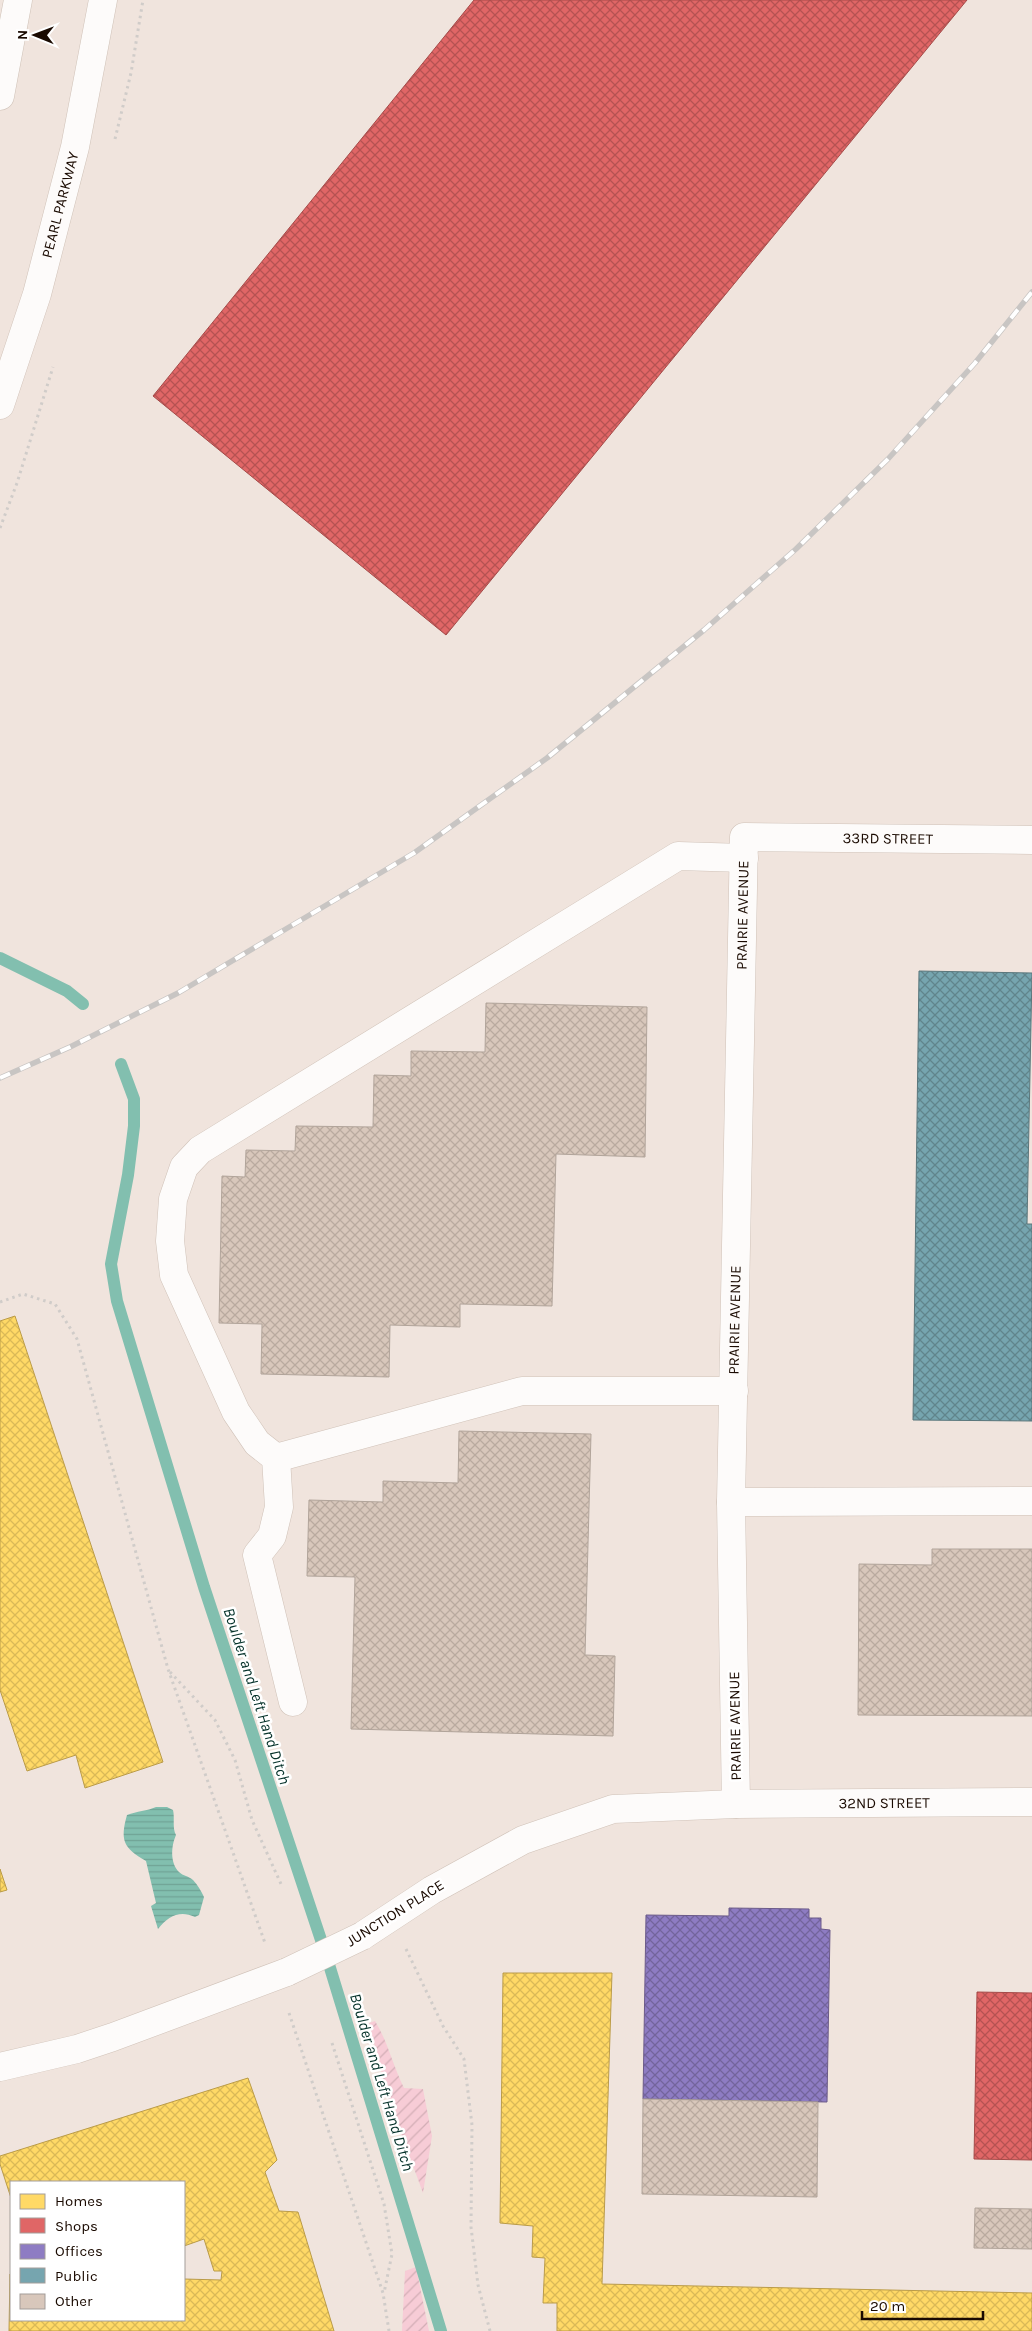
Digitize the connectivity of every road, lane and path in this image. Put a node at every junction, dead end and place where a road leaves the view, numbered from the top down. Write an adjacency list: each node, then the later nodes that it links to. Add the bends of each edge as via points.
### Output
1 (18, 0): 3 (street)
2 (103, 0): 4 (street, PEARL PARKWAY, via 74,148 37,294)
3 (0, 96)
4 (0, 405)
5 (1032, 840): 6 (street, 33RD STREET)
6 (744, 848): 8 (street, PRAIRIE AVENUE); 9 (street, 33RD STREET, via 678,856 200,1150 184,1167 172,1199 170,1241 174,1275 236,1412 257,1443)
7 (0, 1302): 12 (path, via 23,1294 55,1304 77,1339)
8 (734, 1391): 9 (street, via 522,1391); 11 (street, PRAIRIE AVENUE)
9 (276, 1458): 13 (street, via 280,1507 272,1536 257,1556)
10 (1032, 1501): 11 (street)
11 (732, 1502): 15 (street, PRAIRIE AVENUE)
12 (168, 1669): 16 (path, via 215,1720 235,1760 252,1820); 18 (path)
13 (293, 1702)
14 (1032, 1802): 15 (street, 32ND STREET)
15 (736, 1804): 17 (street, JUNCTION PLACE, via 613,1809 523,1840 470,1868)
16 (281, 1884)
17 (391, 1918): 21 (street, JUNCTION PLACE, bridge, via 362,1936 287,1972 113,2037); 24 (path, via 443,2026 464,2060 472,2125 471,2226 478,2285)
18 (266, 1948)
19 (289, 2013): 22 (path)
20 (332, 2043): 22 (path, via 384,2204 392,2254)
21 (0, 2068)
22 (384, 2293): 23 (path)
23 (389, 2331)
24 (490, 2331)

